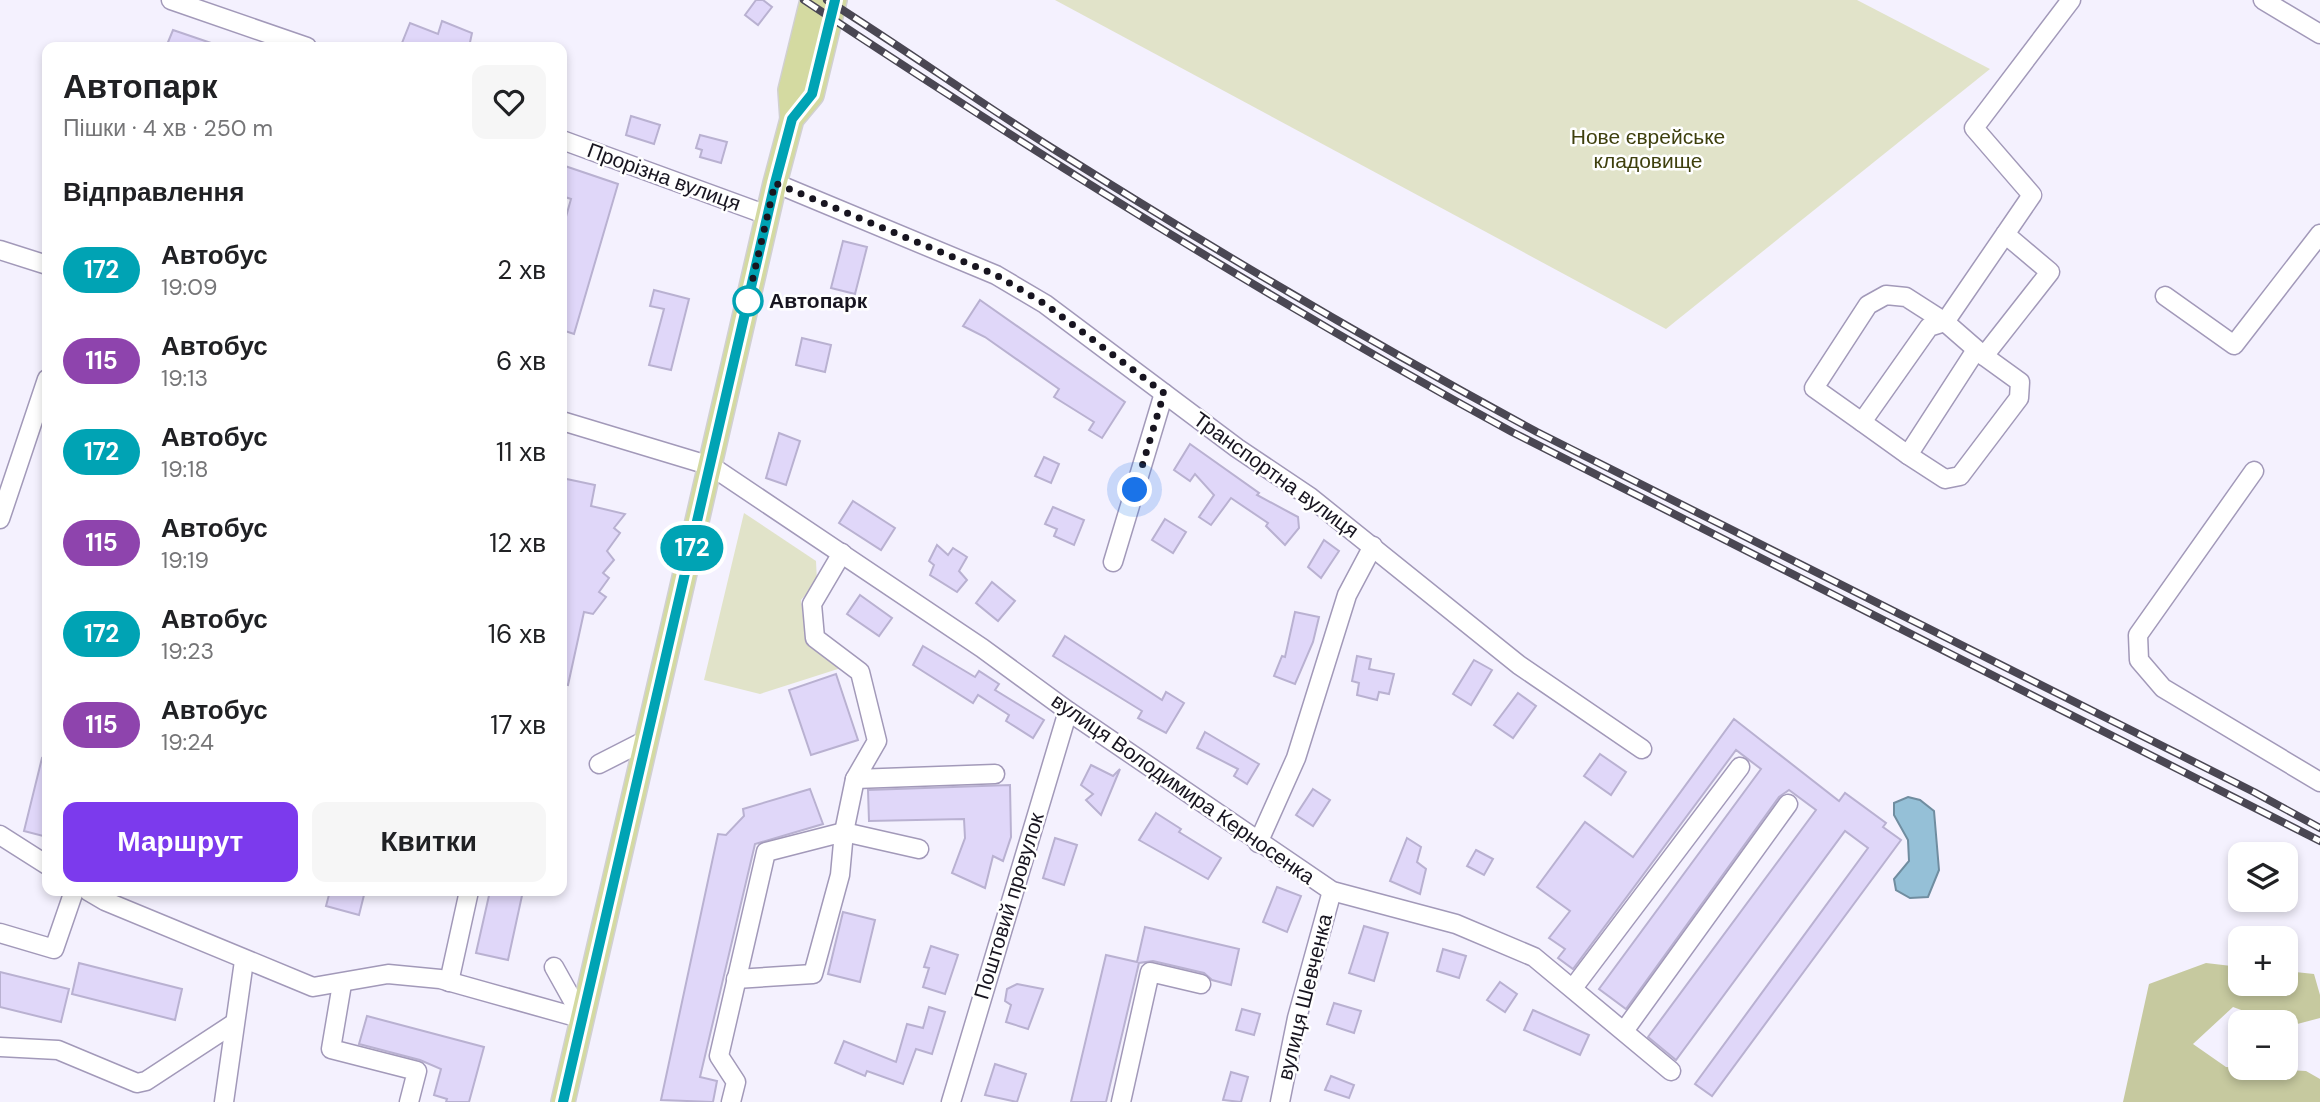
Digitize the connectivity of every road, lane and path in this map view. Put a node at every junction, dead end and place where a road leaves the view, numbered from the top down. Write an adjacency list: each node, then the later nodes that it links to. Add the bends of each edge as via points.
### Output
1 (171, 0): 7 (street)
2 (812, 0): 8 (main road, via 790,90)
3 (835, 0): 8 (main road, via 812,94)
4 (2071, 0): 12 (street, via 1974,128 2032,195)
5 (2263, 0): 6 (street)
6 (2320, 34)
7 (293, 42)
8 (792, 119): 10 (main road)
9 (567, 142): 11 (street, Прорізна вулиця)
10 (775, 183): 11 (main road); 19 (street, Транспортна вулиця, via 996,275 1045,304)
11 (767, 215): 24 (main road)
12 (2005, 234): 17 (street); 18 (street, via 2050,272)
13 (2320, 234): 16 (street, via 2234,345)
14 (0, 250): 15 (street)
15 (42, 263)
16 (2165, 296)
17 (1945, 321): 18 (street); 21 (street, via 1929,327); 21 (street, via 1906,297 1886,295 1868,305 1814,388)
18 (1980, 353): 23 (street); 23 (street, via 2020,382 2019,398 1959,476 1945,480)
19 (1164, 393): 27 (street, Транспортна вулиця); 29 (street)
20 (42, 394): 26 (street)
21 (1862, 422): 23 (street)
22 (567, 423): 24 (street, вулиця Володимира Керносенка)
23 (1908, 455)
24 (711, 466): 28 (street, вулиця Володимира Керносенка); 31 (main road)
25 (2254, 471): 37 (street, via 2138,635 2139,660 2163,688)
26 (0, 519)
27 (1373, 546): 32 (street, Транспортна вулиця, via 1520,665); 41 (street, via 1348,596 1296,758)
28 (842, 553): 30 (street, вулиця Володимира Керносенка); 36 (street, via 812,604 815,638 860,672 877,741)
29 (1113, 562)
30 (1068, 711): 41 (street, вулиця Володимира Керносенка); 65 (street, Поштовий провулок)
31 (648, 739): 33 (street); 56 (main road)
32 (1642, 749)
33 (599, 764)
34 (1740, 766): 55 (street)
35 (995, 774): 36 (street)
36 (855, 779): 39 (street)
37 (2320, 782)
38 (1788, 804): 58 (street)
39 (844, 832): 42 (street); 51 (street, via 766,852); 51 (street, via 840,874 813,974)
40 (0, 835): 43 (street)
41 (1258, 843): 44 (street, вулиця Володимира Керносенка)
42 (919, 849)
43 (42, 862)
44 (1332, 891): 55 (street, вулиця Володимира Керносенка, via 1456,924 1534,957); 67 (street, вулиця Шевченка, via 1297,1018)
45 (72, 896): 48 (street, via 54,949)
46 (96, 896): 49 (street)
47 (468, 896): 52 (street)
48 (0, 933)
49 (244, 961): 53 (street, via 313,987); 57 (street)
50 (554, 967): 56 (street)
51 (736, 979): 64 (street, via 719,1056 736,1082)
52 (449, 982): 53 (street, via 388,974); 56 (street)
53 (342, 984): 62 (street, via 331,1049 417,1072)
54 (1201, 984): 66 (street, via 1150,972)
55 (1573, 988): 58 (street, вулиця Володимира Керносенка)
56 (583, 1019): 63 (main road)
57 (233, 1024): 59 (street, via 136,1083 58,1050); 61 (street)
58 (1624, 1031): 60 (street, вулиця Володимира Керносенка)
59 (0, 1047)
60 (1671, 1071)
61 (224, 1102)
62 (409, 1102)
63 (563, 1102)
64 (731, 1102)
65 (951, 1102)
66 (1121, 1102)
67 (1280, 1102)

